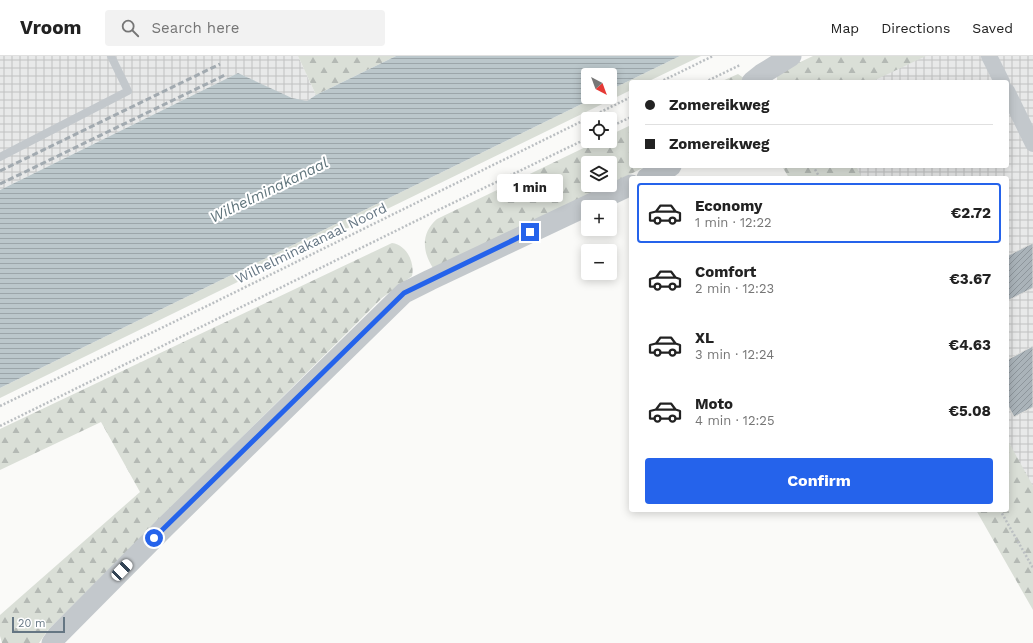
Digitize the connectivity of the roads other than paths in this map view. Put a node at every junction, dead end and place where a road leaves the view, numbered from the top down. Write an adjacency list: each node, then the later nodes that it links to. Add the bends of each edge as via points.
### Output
1 (110, 56): 8 (lane, via 128,92)
2 (791, 56): 4 (street)
3 (989, 56): 5 (street)
4 (754, 80)
5 (1001, 80)
6 (1009, 95): 7 (street)
7 (1033, 144)
8 (0, 157)
9 (666, 168): 10 (street)
10 (651, 176)
11 (629, 187): 12 (street, via 404,293 165,526)
12 (52, 643)

